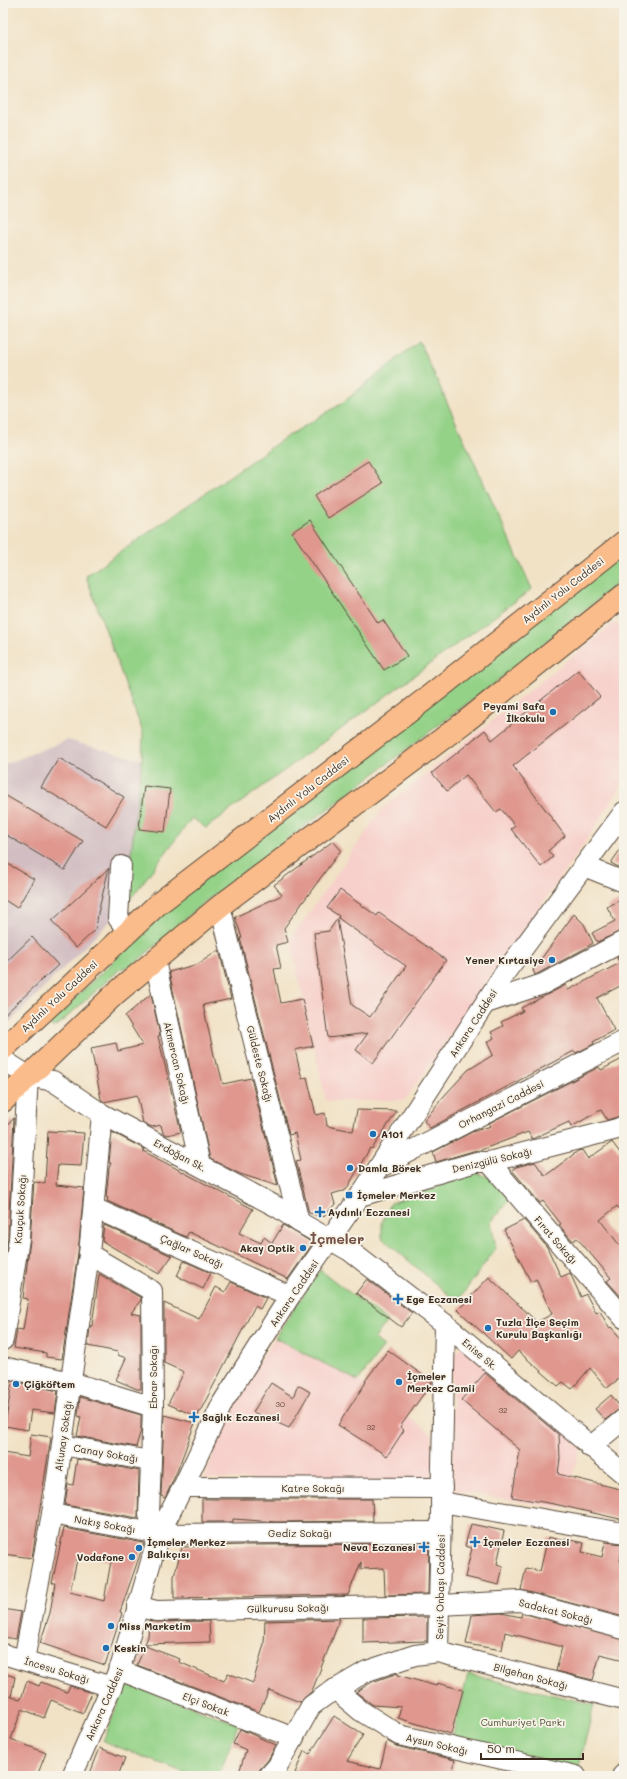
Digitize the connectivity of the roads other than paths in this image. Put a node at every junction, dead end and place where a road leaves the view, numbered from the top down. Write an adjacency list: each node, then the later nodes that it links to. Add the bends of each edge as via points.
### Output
1 (624, 542): 8 (main road, Aydınlı Yolu Caddesi, via 428,697 158,904)
2 (624, 595): 7 (main road, via 466,721)
3 (624, 812): 5 (street, Ankara Caddesi)
4 (121, 866): 8 (street, via 118,918)
5 (584, 866): 6 (street); 11 (street, Ankara Caddesi, via 504,974)
6 (624, 882)
7 (220, 906): 10 (main road); 24 (street, Güldeste Sokağı)
8 (128, 931): 13 (main road, Aydınlı Yolu Caddesi)
9 (624, 941): 11 (street, via 543,984)
10 (155, 961): 15 (main road, via 116,993); 20 (street, Akmercan Sokağı)
11 (486, 1003): 21 (street, Ankara Caddesi)
12 (624, 1041): 21 (street, Orhangazi Caddesi)
13 (3, 1049)
14 (3, 1060): 15 (street)
15 (28, 1076): 16 (main road); 17 (street, Erdoğan Sk., via 53,1081); 30 (street, Kauçuk Sokağı, via 19,1239)
16 (3, 1101)
17 (102, 1114): 20 (street, Erdoğan Sk.); 23 (street, Altunay Sokağı)
18 (622, 1130): 19 (street, Denizgülü Sokağı)
19 (489, 1162): 22 (street, Denizgülü Sokağı, via 476,1162); 28 (street, Fırat Sokağı)
20 (200, 1165): 24 (street, Erdoğan Sk., via 279,1208)
21 (379, 1168): 22 (street, Ankara Caddesi)
22 (360, 1196): 25 (street, Ankara Caddesi)
23 (94, 1208): 26 (street, Altunay Sokağı); 27 (street, Çağlar Sokağı)
24 (299, 1222): 25 (street, Erdoğan Sk.)
25 (331, 1240): 27 (street, Ankara Caddesi); 29 (street, Enise Sk., via 350,1250)
26 (89, 1254): 32 (street, Altunay Sokağı); 33 (street, Ebrar Sokağı, via 152,1291)
27 (290, 1296): 39 (street, Ankara Caddesi, via 223,1402)
28 (624, 1318)
29 (445, 1324): 36 (street, Enise Sk.); 40 (street, Seyit Onbaşı Caddesi)
30 (3, 1340)
31 (3, 1367): 32 (street)
32 (71, 1382): 33 (street); 35 (street, Altunay Sokağı)
33 (153, 1407): 37 (street, Ebrar Sokağı)
34 (624, 1419): 36 (street)
35 (62, 1445): 37 (street, Canay Sokağı); 41 (street, Altunay Sokağı)
36 (590, 1447): 38 (street, Enise Sk.)
37 (150, 1461): 44 (street, Ebrar Sokağı, via 149,1515)
38 (624, 1474)
39 (184, 1487): 40 (street, Katre Sokağı); 44 (street, Ankara Caddesi)
40 (442, 1495): 42 (street, Seyit Onbaşı Caddesi); 43 (street, Katre Sokağı)
41 (52, 1514): 44 (street, Nakış Sokağı); 50 (street, Altunay Sokağı)
42 (441, 1532): 44 (street, Gediz Sokağı); 45 (street, Seyit Onbaşı Caddesi)
43 (624, 1533)
44 (158, 1534): 46 (street, Ankara Caddesi)
45 (439, 1605): 46 (street, Gülkurusu Sokağı, via 156,1610); 47 (street, Sadakat Sokağı, via 520,1601); 48 (street, Seyit Onbaşı Caddesi)
46 (137, 1606): 51 (street, Ankara Caddesi)
47 (624, 1629)
48 (438, 1652): 52 (street, Seyit Onbaşı Caddesi, via 415,1655 367,1671); 53 (street, Bilgehan Sokağı)
49 (3, 1654): 50 (street, İncesu Sokağı)
50 (24, 1660): 51 (street, İncesu Sokağı)
51 (115, 1678): 54 (street, Elçi Sokak); 55 (street, Ankara Caddesi)
52 (335, 1689): 54 (street, Seyit Onbaşı Caddesi, via 311,1706); 57 (street, Aysun Sokağı, via 361,1711 399,1735)
53 (624, 1700)
54 (294, 1738): 56 (street, Seyit Onbaşı Caddesi)
55 (72, 1776)
56 (269, 1776)
57 (576, 1776)

